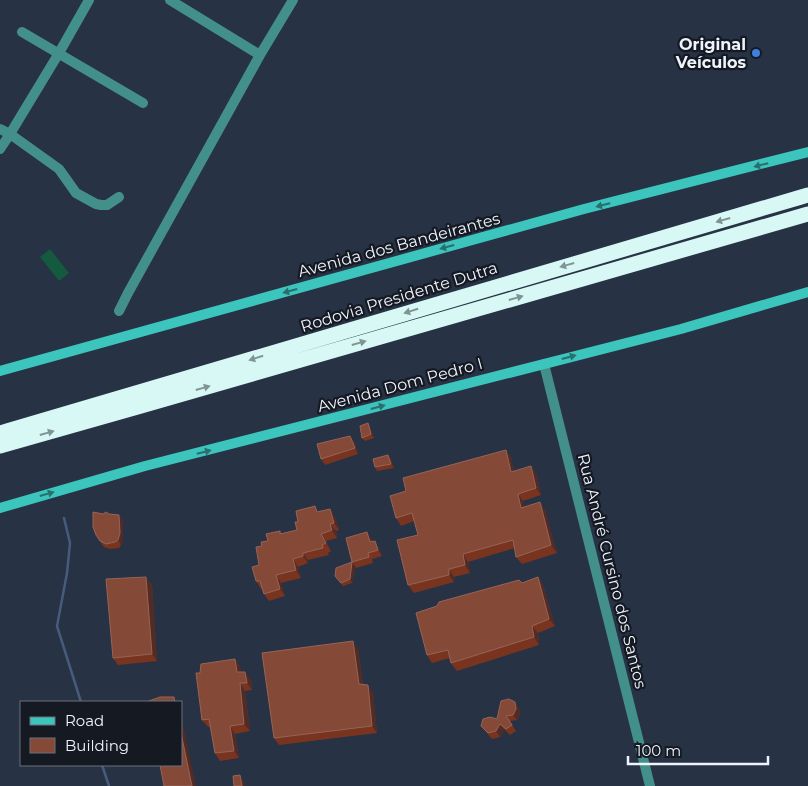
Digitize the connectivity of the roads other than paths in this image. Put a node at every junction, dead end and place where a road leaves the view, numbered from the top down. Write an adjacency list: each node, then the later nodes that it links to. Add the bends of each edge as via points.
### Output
1 (89, 0): 5 (street)
2 (172, 0): 6 (street)
3 (293, 0): 6 (street)
4 (22, 32): 5 (street)
5 (59, 54): 7 (street); 9 (street)
6 (260, 55): 16 (street)
7 (143, 103)
8 (0, 128): 9 (street)
9 (10, 134): 10 (street); 13 (street, via 58,169 76,194 101,205)
10 (0, 149)
11 (808, 152): 18 (main road, Avenida dos Bandeirantes, one-way to 18, via 584,209)
12 (808, 195): 19 (highway, Rodovia Presidente Dutra, one-way to 19)
13 (120, 197)
14 (808, 214): 20 (highway, Rodovia Presidente Dutra, one-way to 14)
15 (808, 292): 17 (main road, Avenida Dom Pedro I, one-way to 15)
16 (119, 311)
17 (544, 364): 21 (main road, Avenida Dom Pedro I, one-way to 17, via 145,466); 22 (street, Rua André Cursino dos Santos)
18 (0, 371)
19 (0, 433)
20 (0, 446)
21 (0, 508)
22 (650, 786)

